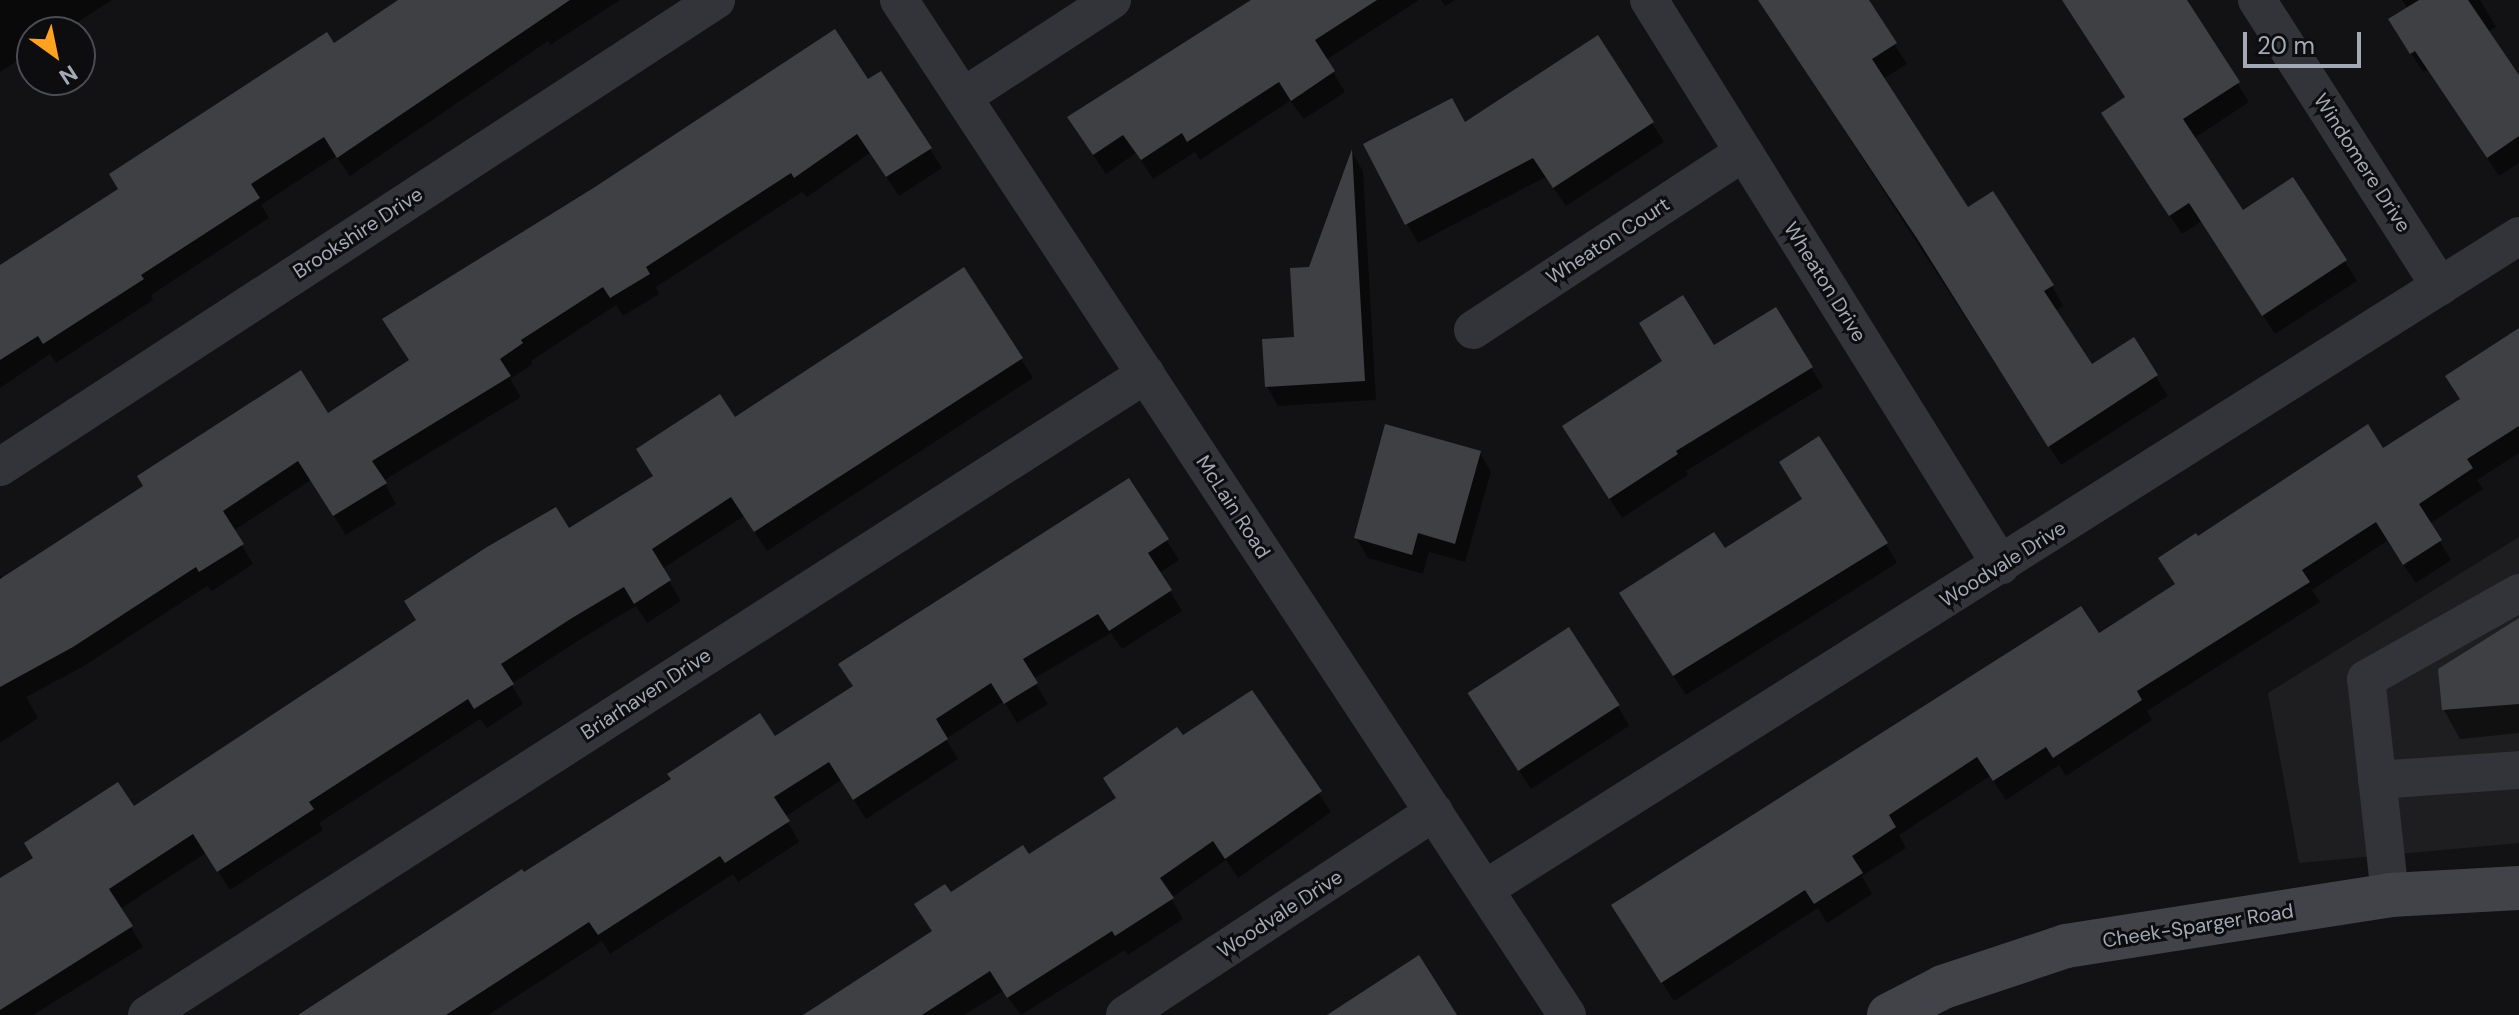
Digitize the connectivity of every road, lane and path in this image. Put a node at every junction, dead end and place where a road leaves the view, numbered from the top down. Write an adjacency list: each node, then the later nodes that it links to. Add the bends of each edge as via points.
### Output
1 (716, 0): 12 (street, Brookshire Drive)
2 (899, 0): 6 (street, McLain Road)
3 (1112, 0): 6 (street)
4 (1649, 0): 7 (street, Wheaton Drive)
5 (2257, 0): 9 (street, Windomere Drive)
6 (963, 97): 11 (street, McLain Road)
7 (1744, 152): 10 (street, Wheaton Court); 13 (street, Wheaton Drive)
8 (2519, 236): 9 (street, Woodvale Drive)
9 (2440, 286): 13 (street, Woodvale Drive)
10 (1473, 330)
11 (1146, 374): 17 (street, McLain Road); 21 (street, Briarhaven Drive)
12 (0, 467)
13 (2001, 565): 19 (street, Woodvale Drive)
14 (2519, 593): 16 (street, via 2366,679)
15 (2519, 770): 16 (street)
16 (2377, 780): 20 (street)
17 (1434, 812): 19 (street, McLain Road); 22 (street, Woodvale Drive)
18 (2519, 888): 20 (main road, Cheek-Sparger Road)
19 (1485, 889): 23 (street, McLain Road)
20 (2390, 895): 24 (main road, Cheek-Sparger Road, via 2066,946 1943,987)
21 (147, 1015)
22 (1125, 1015)
23 (1567, 1015)
24 (1889, 1015)

